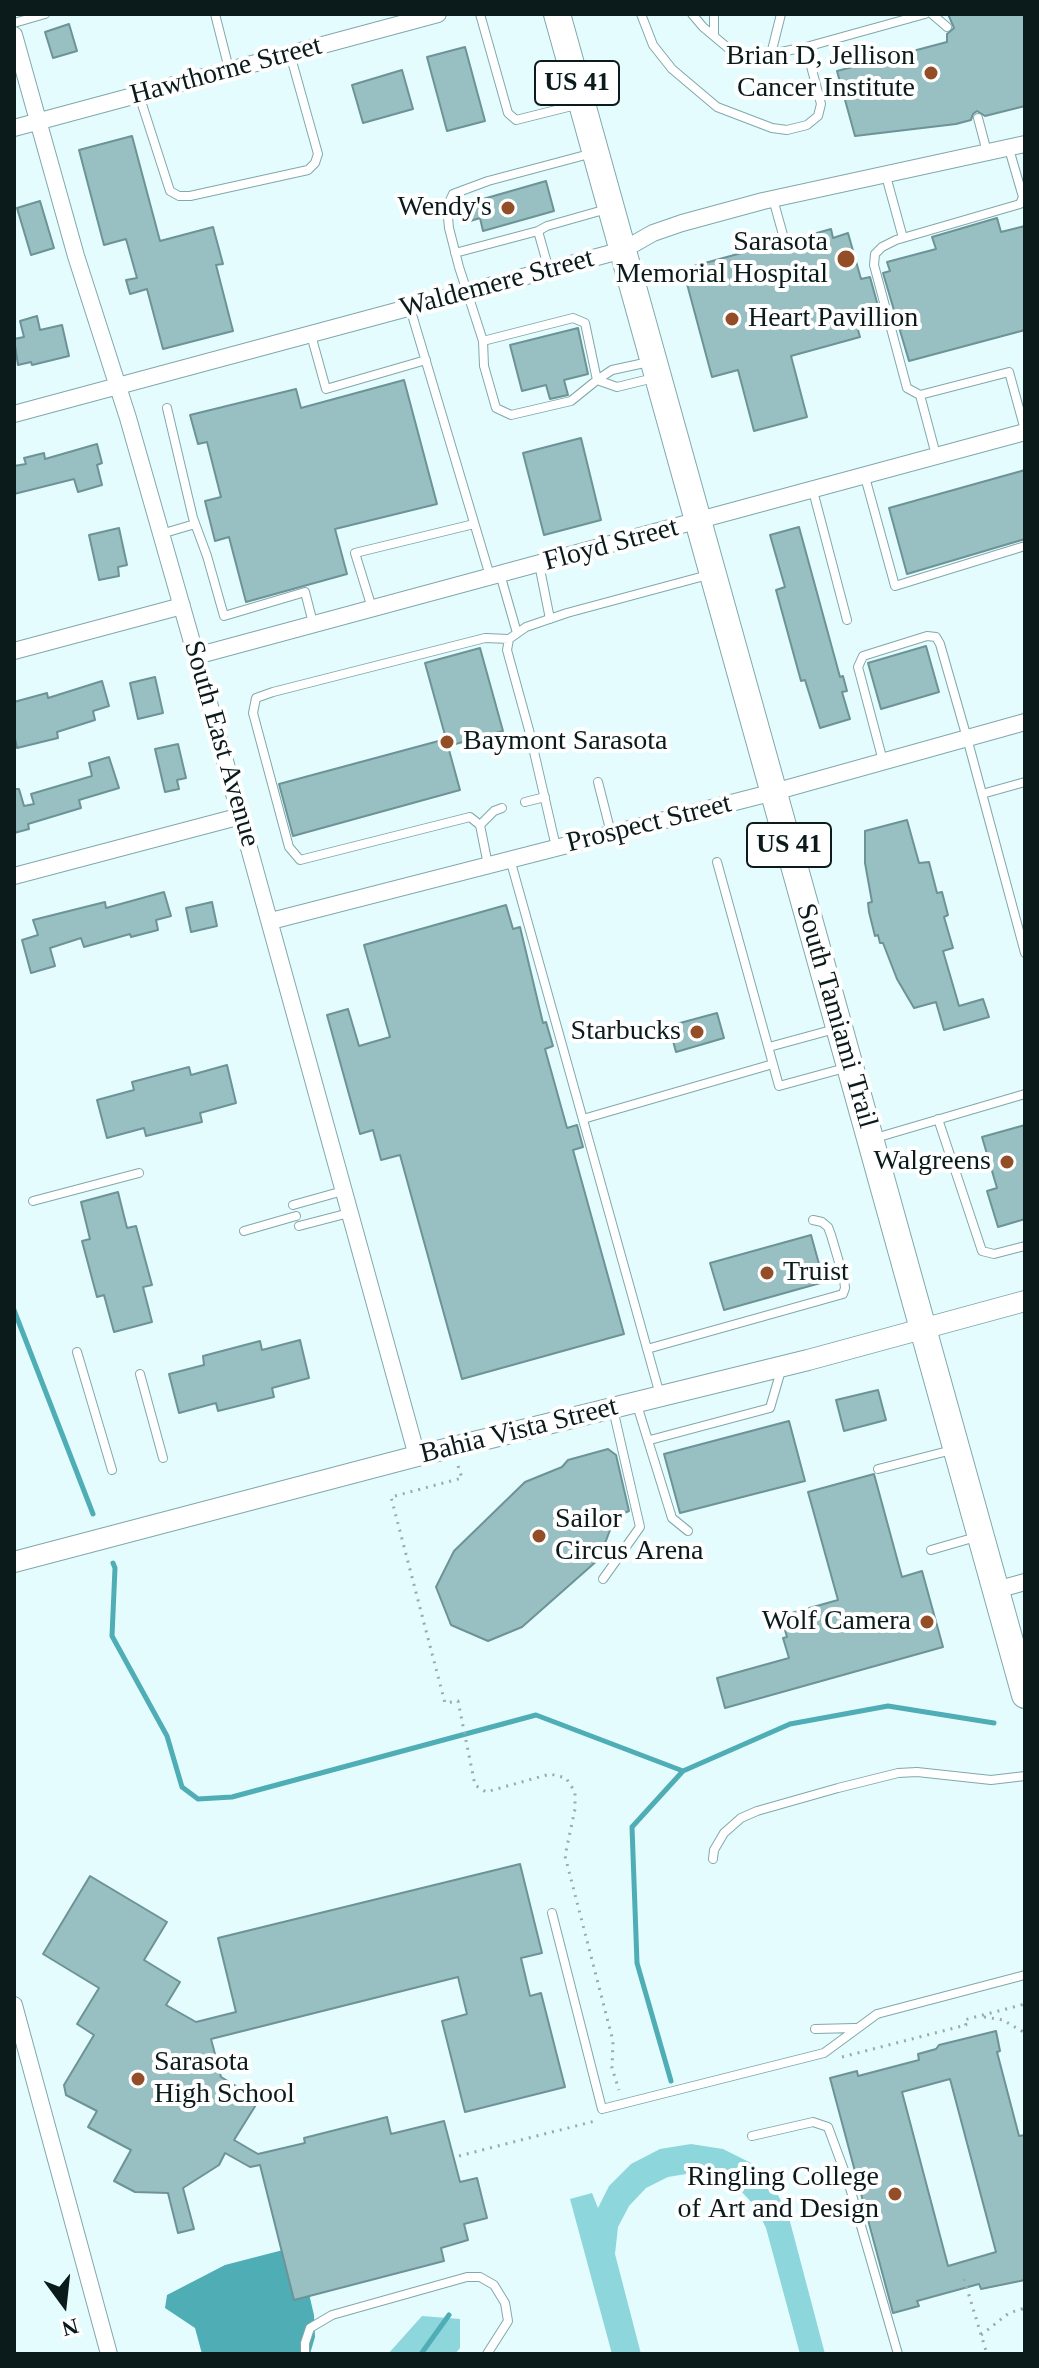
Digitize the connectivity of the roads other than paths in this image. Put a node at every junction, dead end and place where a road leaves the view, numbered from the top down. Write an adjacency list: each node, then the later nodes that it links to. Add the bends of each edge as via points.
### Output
1 (45, 14): 13 (lane)
2 (215, 14): 20 (lane)
3 (438, 14): 12 (street, Hawthorne Street)
4 (480, 14): 22 (lane, via 508,113 516,120)
5 (557, 14): 22 (main road, South Tamiami Trail / US 41)
6 (641, 14): 17 (lane, via 653,45 695,90 717,107 772,128 807,125 818,116 821,104)
7 (692, 14): 15 (lane)
8 (714, 14): 15 (lane)
9 (781, 14): 19 (lane)
10 (925, 14): 17 (lane)
11 (932, 14): 14 (lane)
12 (404, 18): 18 (street, Hawthorne Street)
13 (14, 23)
14 (947, 27)
15 (714, 34): 19 (lane, via 728,48)
16 (14, 35): 24 (street, South East Avenue)
17 (806, 47): 19 (lane)
18 (290, 54): 20 (street, Hawthorne Street); 21 (lane, via 318,154 308,170 179,196 170,191)
19 (771, 54)
20 (229, 70): 21 (street, Hawthorne Street)
21 (139, 95): 24 (street, Hawthorne Street)
22 (582, 104): 27 (main road, South Tamiami Trail / US 41)
23 (978, 118): 28 (lane)
24 (38, 122): 25 (street, Hawthorne Street); 45 (street, South East Avenue)
25 (14, 128)
26 (1017, 147): 28 (street, Waldemere Street); 33 (lane, via 1020,204)
27 (596, 153): 31 (main road, South Tamiami Trail / US 41); 36 (lane, via 453,194 447,207)
28 (988, 154): 29 (street, Waldemere Street)
29 (886, 176): 30 (street, Waldemere Street); 33 (lane)
30 (773, 199): 34 (lane); 35 (street, Waldemere Street, via 682,223)
31 (611, 207): 32 (lane); 35 (main road, South Tamiami Trail / US 41)
32 (538, 231): 36 (lane); 37 (lane)
33 (903, 238): 46 (lane, via 882,247 874,265 907,388)
34 (785, 242)
35 (623, 250): 37 (street, Waldemere Street); 43 (main road, South Tamiami Trail / US 41)
36 (455, 253): 38 (lane)
37 (549, 271): 38 (street, Waldemere Street)
38 (469, 292): 39 (street, Waldemere Street); 41 (lane)
39 (410, 308): 40 (street, Waldemere Street); 42 (lane)
40 (311, 335): 42 (lane, via 326,389); 45 (street, Waldemere Street)
41 (483, 341): 44 (lane, via 573,318 585,323); 44 (lane, via 496,408 511,415 571,401)
42 (426, 360): 55 (lane)
43 (656, 369): 44 (lane, via 612,370); 44 (lane, via 617,387); 53 (main road, South Tamiami Trail / US 41)
44 (597, 380)
45 (117, 386): 48 (street, Waldemere Street); 56 (street, South East Avenue)
46 (920, 395): 49 (lane, via 1009,372); 50 (lane)
47 (167, 408): 54 (lane)
48 (14, 414)
49 (1025, 431): 50 (street, Floyd Street)
50 (937, 457): 51 (street, Floyd Street)
51 (865, 477): 52 (street, Floyd Street); 57 (lane, via 895,586)
52 (813, 491): 53 (street, Floyd Street); 64 (lane)
53 (699, 522): 58 (street, Floyd Street); 59 (main road, South Tamiami Trail / US 41)
54 (195, 524): 56 (lane); 65 (lane, via 224,616 305,592)
55 (474, 524): 60 (lane); 62 (lane, via 355,553)
56 (161, 534): 61 (street, South East Avenue)
57 (1025, 546)
58 (539, 564): 60 (street, Floyd Street); 63 (lane)
59 (713, 574): 63 (lane); 74 (main road, South Tamiami Trail / US 41)
60 (495, 576): 62 (street, Floyd Street); 66 (lane)
61 (182, 606): 67 (street); 68 (street, South East Avenue)
62 (372, 608): 65 (street, Floyd Street)
63 (550, 619): 66 (lane)
64 (847, 620)
65 (313, 623): 68 (street, Floyd Street)
66 (513, 636): 76 (lane, via 507,650); 80 (lane, via 485,638 273,692 256,698 253,713 289,847 300,860 470,817)
67 (14, 651)
68 (196, 656): 79 (street, South East Avenue)
69 (1025, 722): 70 (street, Prospect Street)
70 (967, 738): 71 (street, Prospect Street); 71 (lane, via 940,644 927,636 863,656 858,667); 75 (lane)
71 (883, 761): 74 (street, Prospect Street)
72 (598, 782): 81 (lane)
73 (1025, 782): 75 (lane)
74 (774, 792): 81 (street, Prospect Street); 89 (main road, South Tamiami Trail / US 41)
75 (982, 794): 88 (lane)
76 (545, 797): 77 (lane); 82 (lane)
77 (525, 802)
78 (502, 808): 80 (lane)
79 (241, 816): 86 (street); 87 (street, South East Avenue)
80 (480, 825): 85 (lane)
81 (611, 833): 82 (street, Prospect Street)
82 (556, 847): 83 (street, Prospect Street)
83 (510, 859): 85 (street, Prospect Street); 94 (lane)
84 (717, 862): 90 (lane)
85 (488, 865): 87 (street, Prospect Street)
86 (14, 876)
87 (271, 921): 98 (street, South East Avenue)
88 (1025, 953)
89 (839, 1028): 90 (lane); 92 (main road, South Tamiami Trail / US 41)
90 (769, 1047): 91 (lane)
91 (773, 1064): 92 (lane, via 779,1086); 94 (lane)
92 (850, 1066): 96 (main road, South Tamiami Trail / US 41)
93 (1025, 1094): 95 (lane)
94 (583, 1119): 109 (lane)
95 (938, 1119): 96 (lane); 106 (lane, via 982,1251 994,1254)
96 (870, 1139): 108 (main road, South Tamiami Trail / US 41)
97 (139, 1173): 99 (lane)
98 (343, 1191): 100 (lane); 101 (street, South East Avenue)
99 (33, 1201)
100 (293, 1205)
101 (349, 1213): 104 (lane); 118 (street, South East Avenue)
102 (296, 1216): 105 (lane)
103 (813, 1220): 109 (lane, via 828,1227 844,1279 843,1294)
104 (299, 1226)
105 (244, 1231)
106 (1025, 1246)
107 (1025, 1301): 108 (street, Bahia Vista Street)
108 (923, 1330): 111 (street, Bahia Vista Street); 117 (main road, South Tamiami Trail / US 41)
109 (647, 1349): 113 (lane)
110 (77, 1352): 121 (lane)
111 (782, 1366): 113 (street, Bahia Vista Street); 116 (lane, via 770,1408)
112 (140, 1374): 119 (lane)
113 (660, 1396): 114 (street, Bahia Vista Street)
114 (636, 1402): 115 (street, Bahia Vista Street); 116 (lane)
115 (613, 1408): 118 (street, Bahia Vista Street); 126 (lane, via 640,1527)
116 (650, 1440): 122 (lane, via 672,1518)
117 (957, 1448): 120 (lane); 123 (main road, South Tamiami Trail / US 41)
118 (417, 1456): 125 (street, Bahia Vista Street)
119 (163, 1458)
120 (878, 1469)
121 (112, 1470)
122 (688, 1531)
123 (981, 1536): 124 (lane); 128 (main road, South Tamiami Trail / US 41)
124 (931, 1550)
125 (14, 1562)
126 (603, 1579)
127 (1025, 1582): 128 (street)
128 (996, 1590): 129 (main road, South Tamiami Trail / US 41)
129 (1022, 1683)
130 (1025, 1776): 131 (lane, via 991,1780 898,1773 838,1788 741,1818 724,1833)
131 (713, 1859)
132 (552, 1913): 135 (lane, via 602,2109 824,2053)
133 (1025, 1975): 135 (lane, via 877,2014)
134 (14, 2005): 138 (street)
135 (857, 2028): 136 (lane)
136 (815, 2029)
137 (752, 2136): 141 (lane, via 813,2122 828,2127)
138 (109, 2354)
139 (305, 2354): 140 (lane, via 310,2328 332,2315 480,2277 494,2285 508,2321)
140 (487, 2354)
141 (898, 2354)

